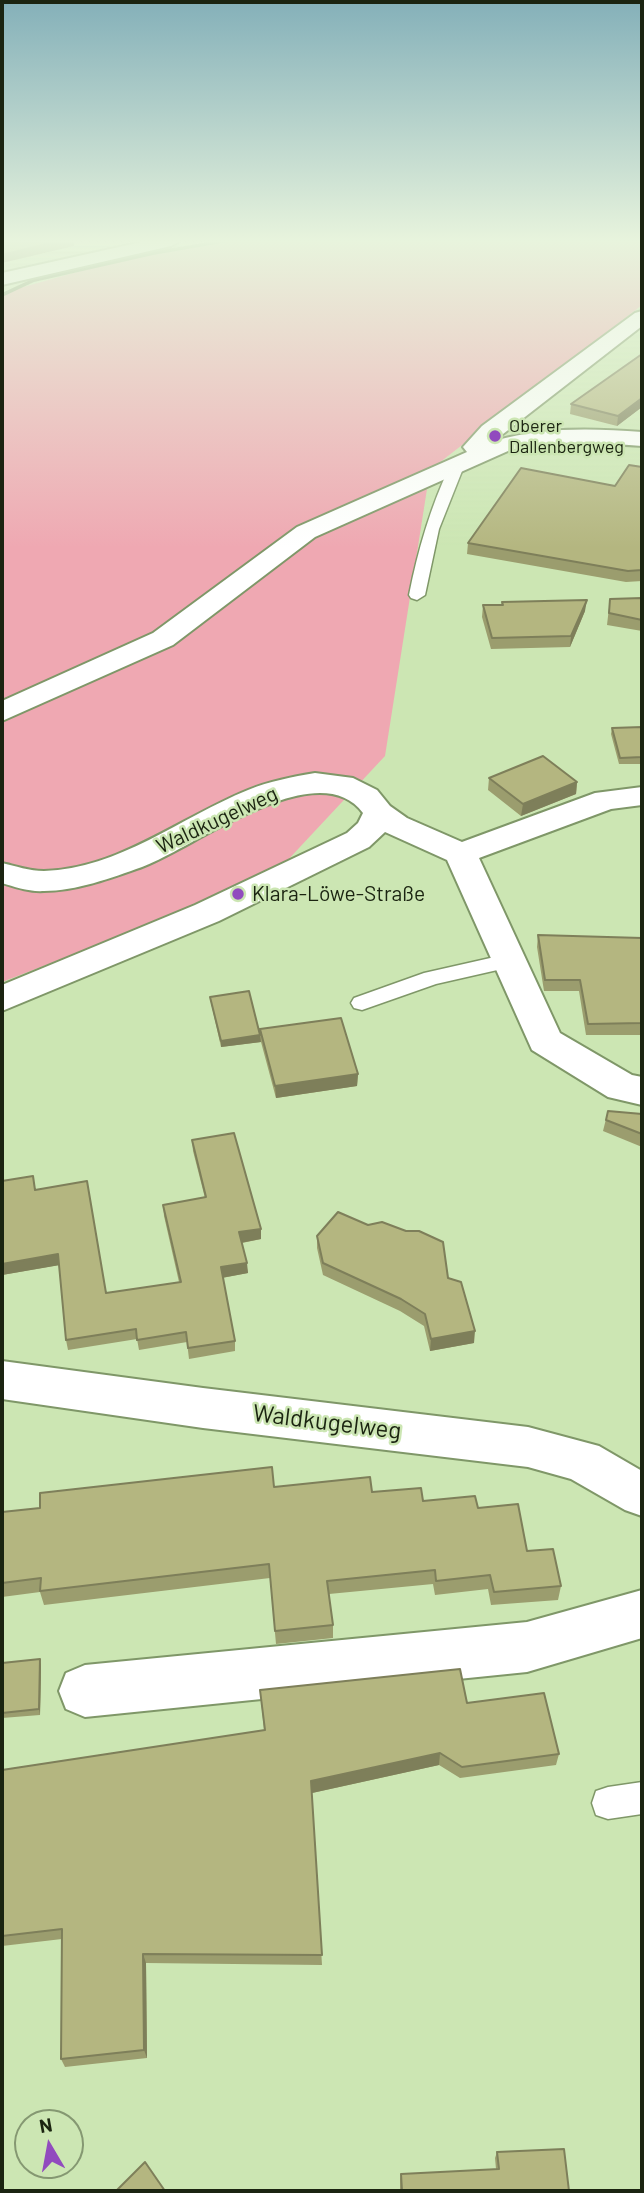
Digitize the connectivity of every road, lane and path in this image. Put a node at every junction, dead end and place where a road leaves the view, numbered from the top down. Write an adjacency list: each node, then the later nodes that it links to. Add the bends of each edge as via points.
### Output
1 (620, 343): 3 (street, via 490,431)
2 (642, 439): 3 (street, via 527,438)
3 (457, 466): 4 (lane, via 428,534); 5 (street, via 306,532 163,639)
4 (417, 595)
5 (2, 712)
6 (642, 796): 8 (street, via 606,800)
7 (379, 814): 8 (street); 9 (street, Waldkugelweg, via 366,797 339,785 302,783 268,792 157,849 99,870 43,881); 11 (street, via 358,840 260,889)
8 (461, 854): 10 (street)
9 (2, 873)
10 (508, 961): 12 (lane, via 431,978); 13 (street, via 545,1041 622,1087)
11 (2, 999)
12 (362, 1003)
13 (642, 1091)
14 (2, 1380): 15 (street, Waldkugelweg, via 528,1447 582,1461)
15 (642, 1494)
16 (642, 1614): 17 (street, via 527,1647)
17 (85, 1691)
18 (642, 1798): 19 (lane)
19 (608, 1803)

